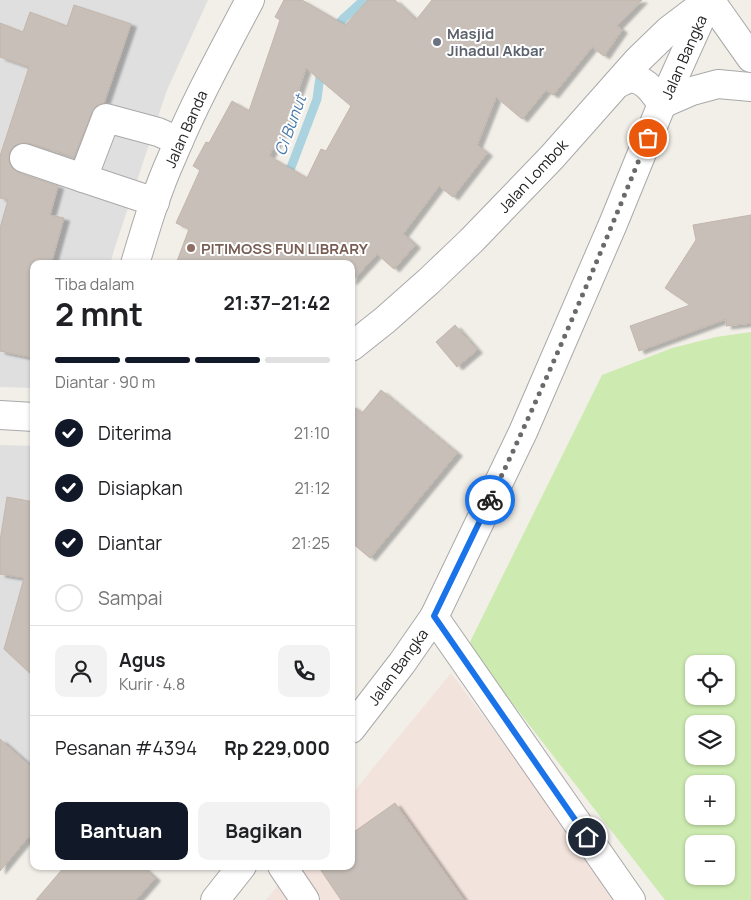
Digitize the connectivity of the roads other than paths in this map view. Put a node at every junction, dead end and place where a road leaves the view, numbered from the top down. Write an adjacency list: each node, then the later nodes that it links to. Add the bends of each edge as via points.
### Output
1 (250, 0): 7 (street, Jalan Banda)
2 (709, 0): 3 (street); 4 (street, Jalan Lombok, via 668,31); 6 (street, Jalan Bangka)
3 (751, 58)
4 (617, 84): 6 (street, via 630,78 642,81); 12 (street, Jalan Lombok, via 471,241)
5 (751, 88): 6 (street, via 718,84)
6 (662, 104): 15 (street, Jalan Bangka, via 523,432)
7 (179, 141): 9 (street, via 106,118); 10 (street, Jalan Banda)
8 (24, 158): 9 (street)
9 (83, 178): 10 (street)
10 (155, 202): 11 (street, Jalan Banda)
11 (136, 260)
12 (355, 344)
13 (0, 416): 14 (street)
14 (30, 417)
15 (434, 616): 16 (street, Jalan Bangka); 21 (street)
16 (355, 723)
17 (239, 870): 19 (street)
18 (285, 870): 20 (street)
19 (215, 900)
20 (305, 900)
21 (631, 900)

